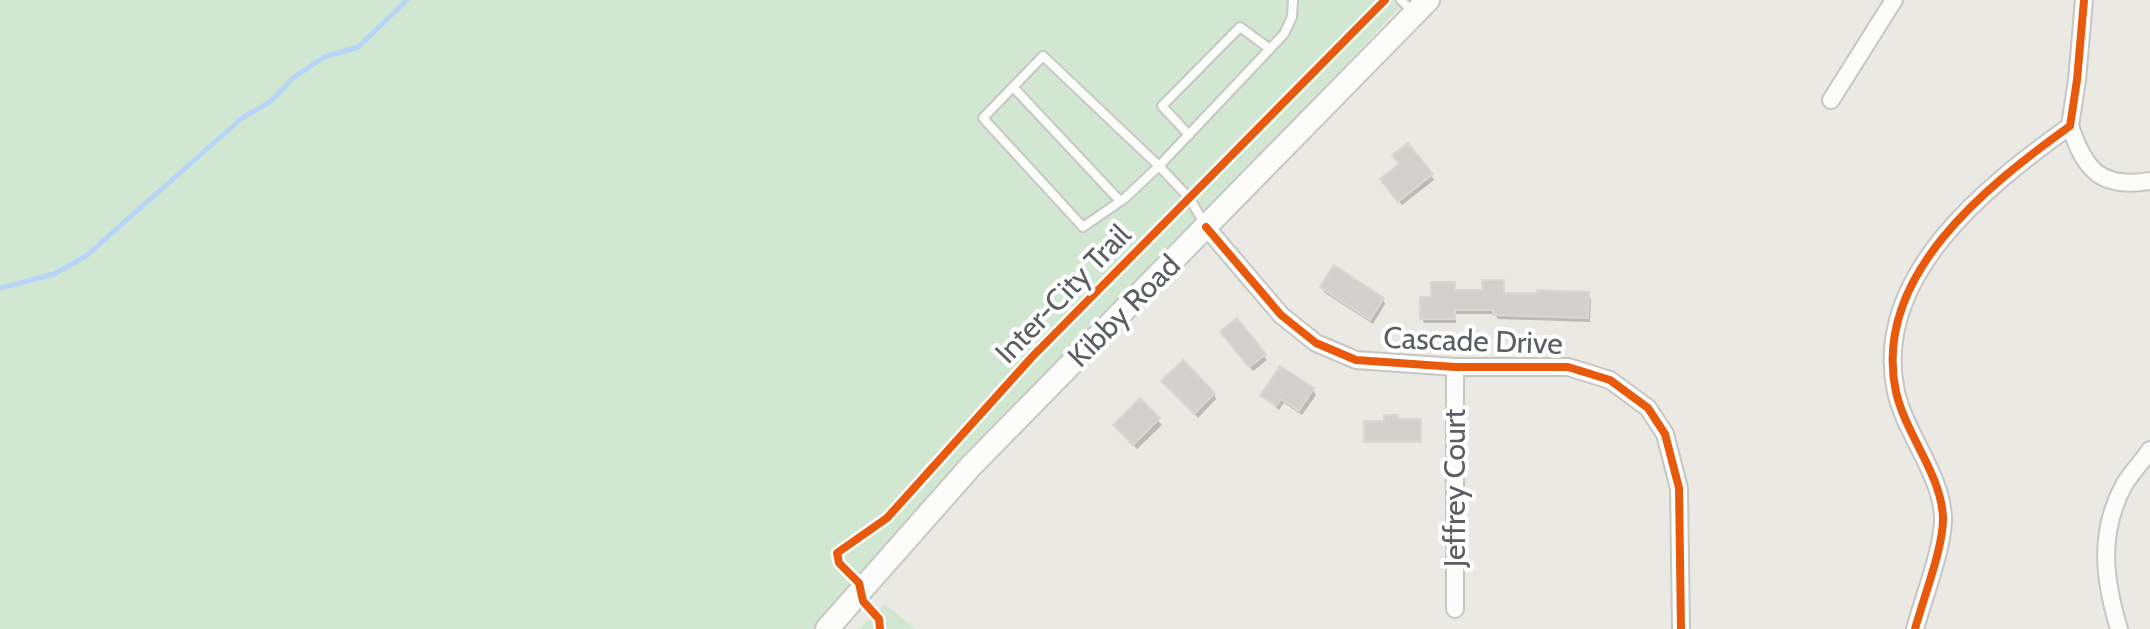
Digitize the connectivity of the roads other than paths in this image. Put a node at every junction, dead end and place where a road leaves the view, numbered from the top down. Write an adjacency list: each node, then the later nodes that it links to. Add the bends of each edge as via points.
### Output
1 (1293, 0): 5 (lane, via 1292,17)
2 (1894, 0): 7 (street)
3 (2084, 0): 8 (street)
4 (1414, 5): 13 (main road, Kibby Road)
5 (1270, 49): 9 (lane); 9 (lane, via 1240,27 1162,106)
6 (1013, 87): 10 (lane, via 1043,56); 12 (lane); 12 (lane, via 983,118 1083,227)
7 (1831, 100)
8 (2070, 126): 11 (street, via 2078,150 2103,179); 19 (street, via 2016,167 1946,233 1917,275 1899,316 1893,339 1896,389 1912,439 1942,501 1944,521)
9 (1189, 135): 10 (lane)
10 (1159, 166): 12 (lane); 13 (lane, via 1190,199)
11 (2150, 181)
12 (1120, 201)
13 (1206, 227): 14 (street, Cascade Drive, via 1281,315 1316,343 1356,360); 17 (main road, Kibby Road, via 971,466)
14 (1455, 367): 16 (street, Jeffrey Court); 18 (street, Cascade Drive, via 1568,367 1610,380 1648,408 1665,434 1679,488)
15 (2150, 450): 20 (street, via 2125,484 2104,542 2105,577)
16 (1455, 609)
17 (827, 629)
18 (1681, 629)
19 (1915, 629)
20 (2119, 629)

